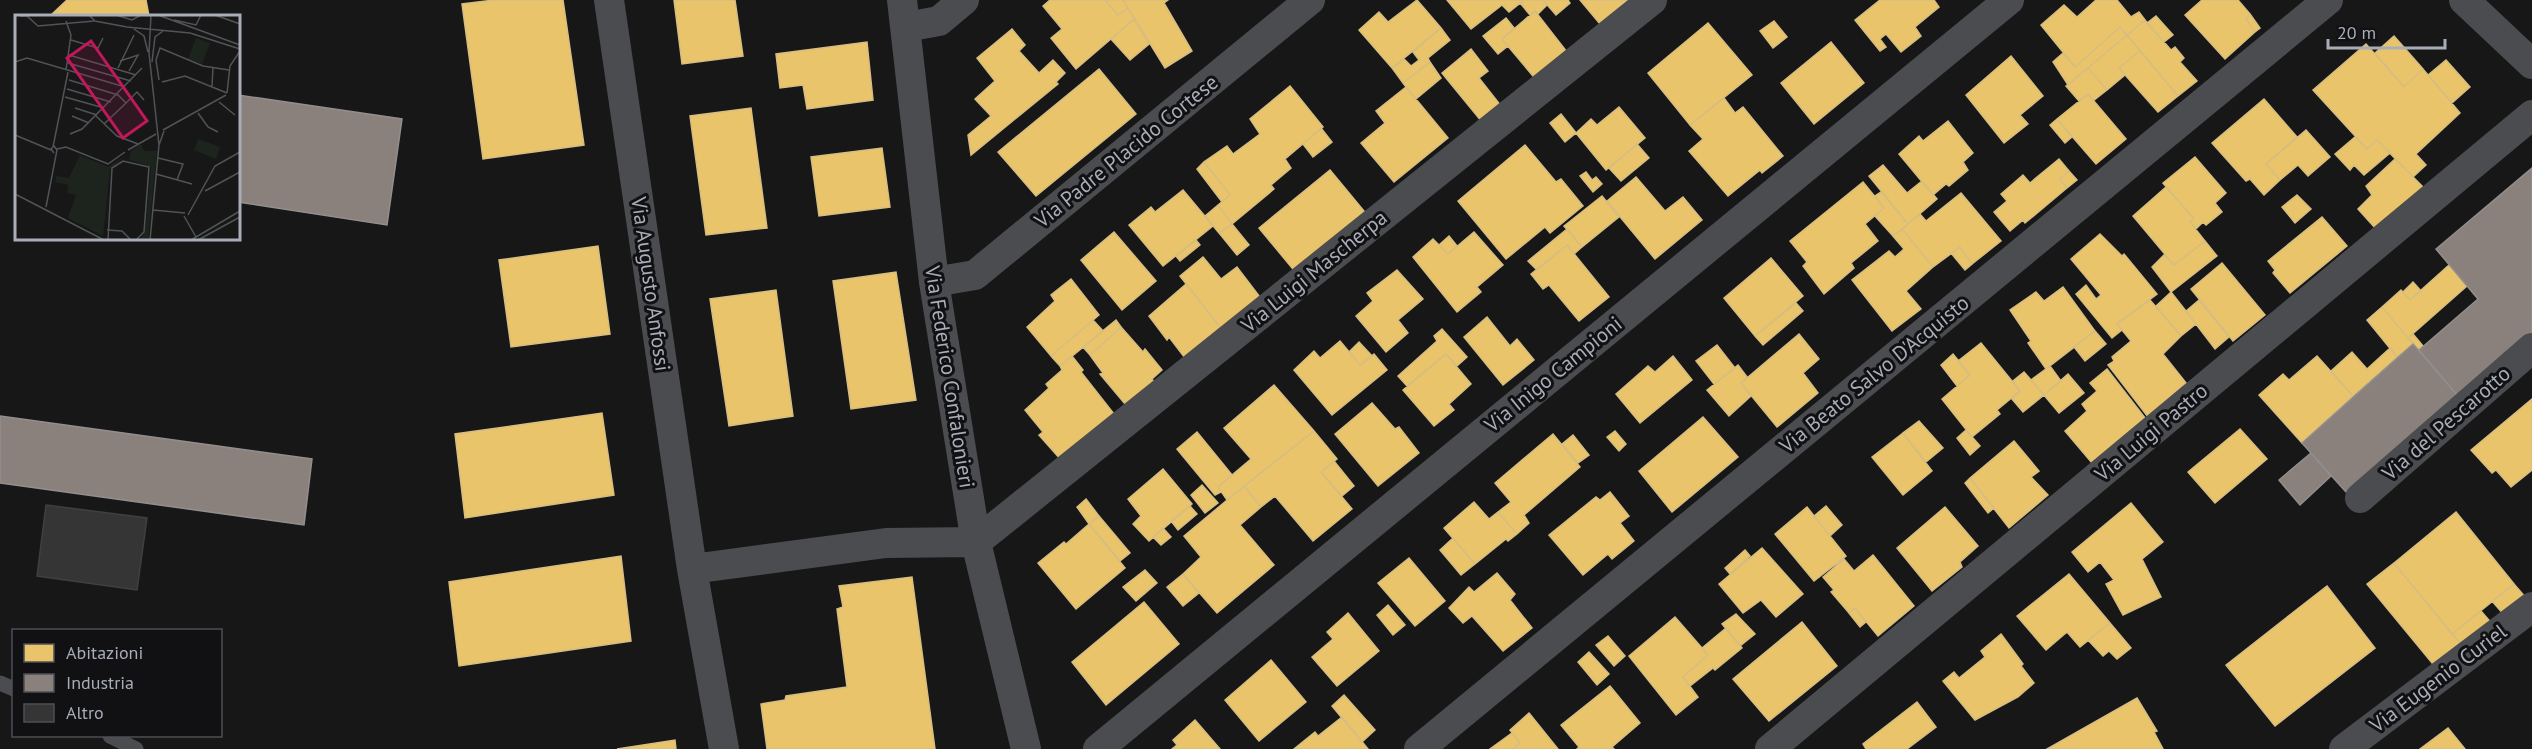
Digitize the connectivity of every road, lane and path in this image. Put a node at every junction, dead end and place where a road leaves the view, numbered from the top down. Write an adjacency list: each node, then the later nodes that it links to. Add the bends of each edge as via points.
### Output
1 (609, 0): 15 (street, Via Augusto Anfossi)
2 (964, 0): 8 (street, via 939,21)
3 (1310, 0): 11 (street, Via Padre Placido Cortese, via 975,275)
4 (1653, 0): 14 (street, Via Luigi Mascherpa)
5 (2008, 0): 21 (street, Via Inigo Campioni)
6 (2328, 0): 22 (street, Via Beato Salvo D'Acquisto)
7 (2464, 0): 9 (street)
8 (904, 13): 11 (street, Via Federico Confalonieri)
9 (2532, 64)
10 (2532, 115): 23 (street, Via Luigi Pastro)
11 (934, 282): 14 (street, Via Federico Confalonieri)
12 (2532, 348): 13 (street, Via del Pescarotto)
13 (2360, 498)
14 (976, 542): 15 (street, via 886,543); 20 (street, Via Federico Confalonieri)
15 (692, 568): 19 (street, Via Augusto Anfossi)
16 (2532, 607): 24 (street, Via Eugenio Curiel)
17 (114, 737): 18 (lane)
18 (136, 749)
19 (724, 749)
20 (1026, 749)
21 (1098, 749)
22 (1419, 749)
23 (1770, 749)
24 (2344, 749)

